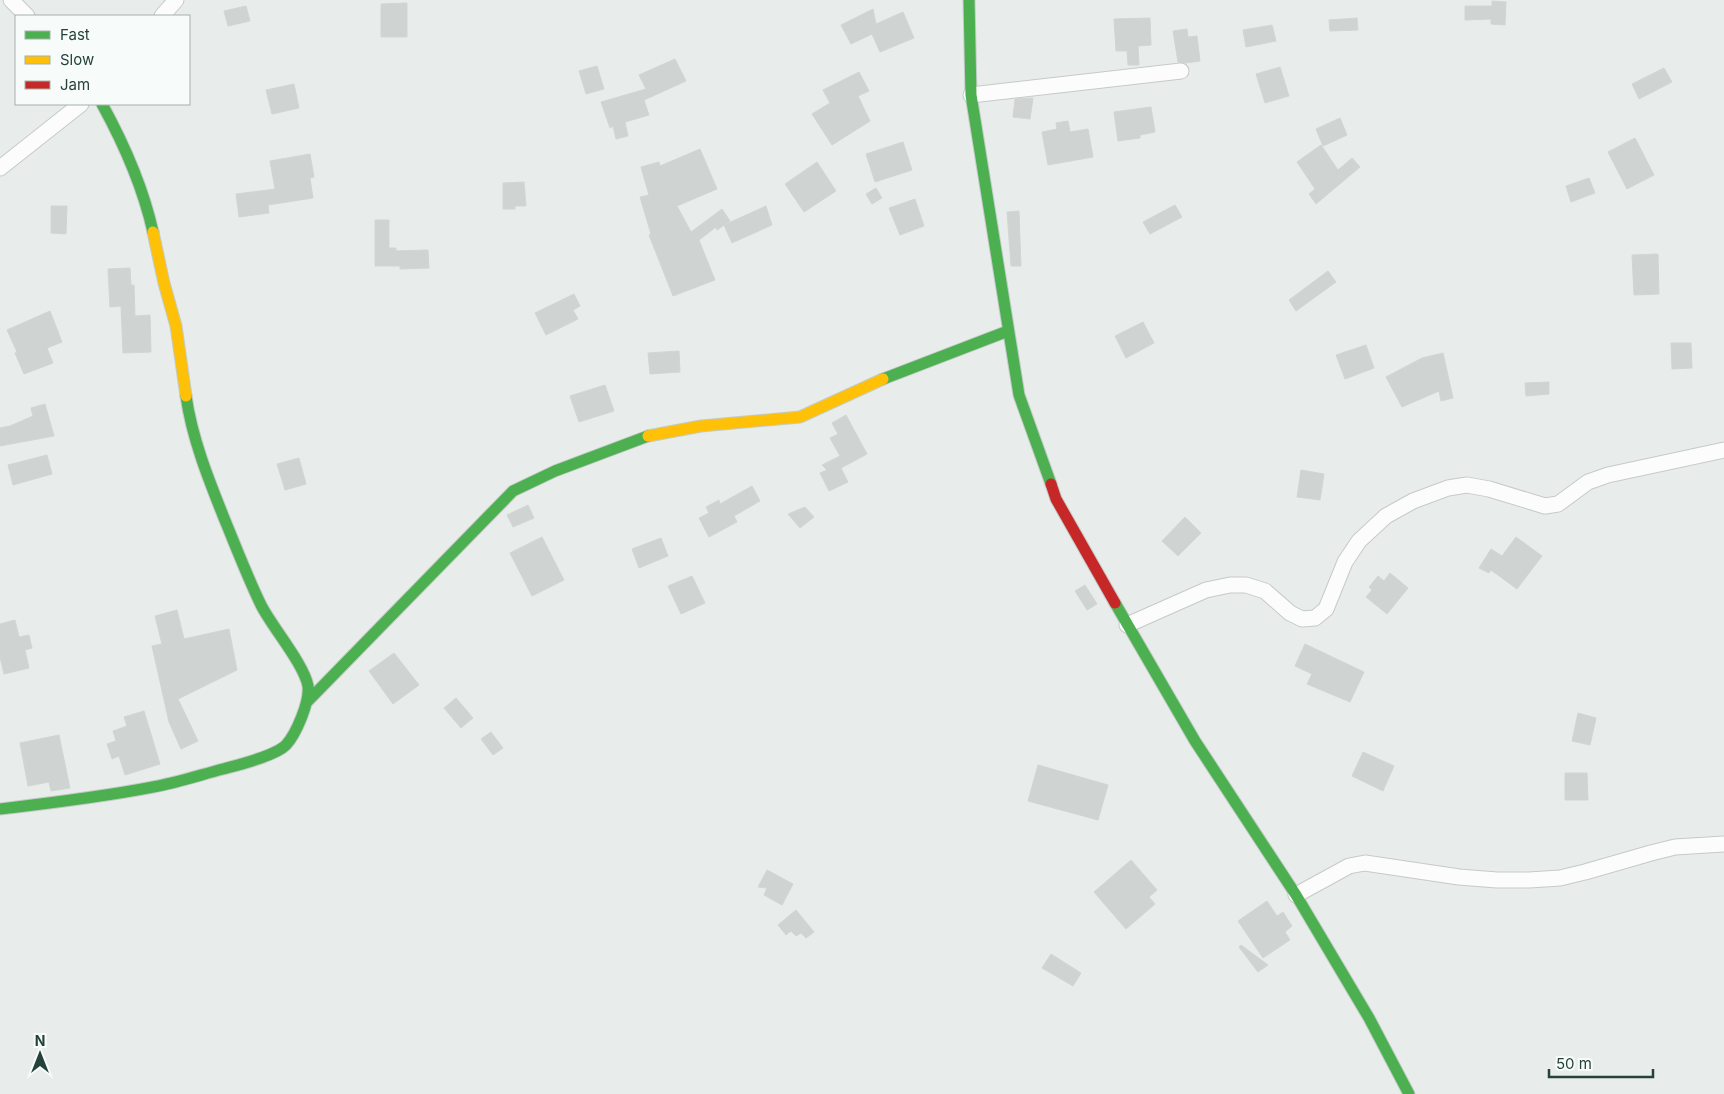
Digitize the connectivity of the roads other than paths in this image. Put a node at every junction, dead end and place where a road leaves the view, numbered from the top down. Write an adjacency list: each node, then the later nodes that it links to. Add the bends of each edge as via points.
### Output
1 (11, 0): 4 (street)
2 (176, 0): 5 (street)
3 (969, 0): 7 (street)
4 (27, 15)
5 (163, 15)
6 (1181, 72): 7 (street)
7 (971, 95): 11 (street)
8 (80, 105): 10 (street)
9 (103, 105): 14 (street, via 134,171 150,218 176,326 188,409 204,467 262,606 304,674 308,687)
10 (0, 168)
11 (1008, 331): 13 (street, via 1019,395 1056,499); 14 (street, via 884,379 800,417 701,426 649,436 513,490)
12 (1724, 450): 13 (street, via 1608,475 1588,482 1558,504 1545,506 1467,485 1448,488 1413,501 1386,516 1359,541 1345,562 1326,608 1315,618 1302,619 1290,613 1264,591 1230,584 1206,590)
13 (1127, 625): 17 (street, via 1195,741)
14 (307, 702): 15 (street, via 285,746 265,756 154,787)
15 (0, 809)
16 (1724, 844): 17 (street, via 1651,852 1560,878 1529,880 1459,877 1365,863 1350,866)
17 (1296, 895): 18 (street, via 1369,1018)
18 (1409, 1094)

